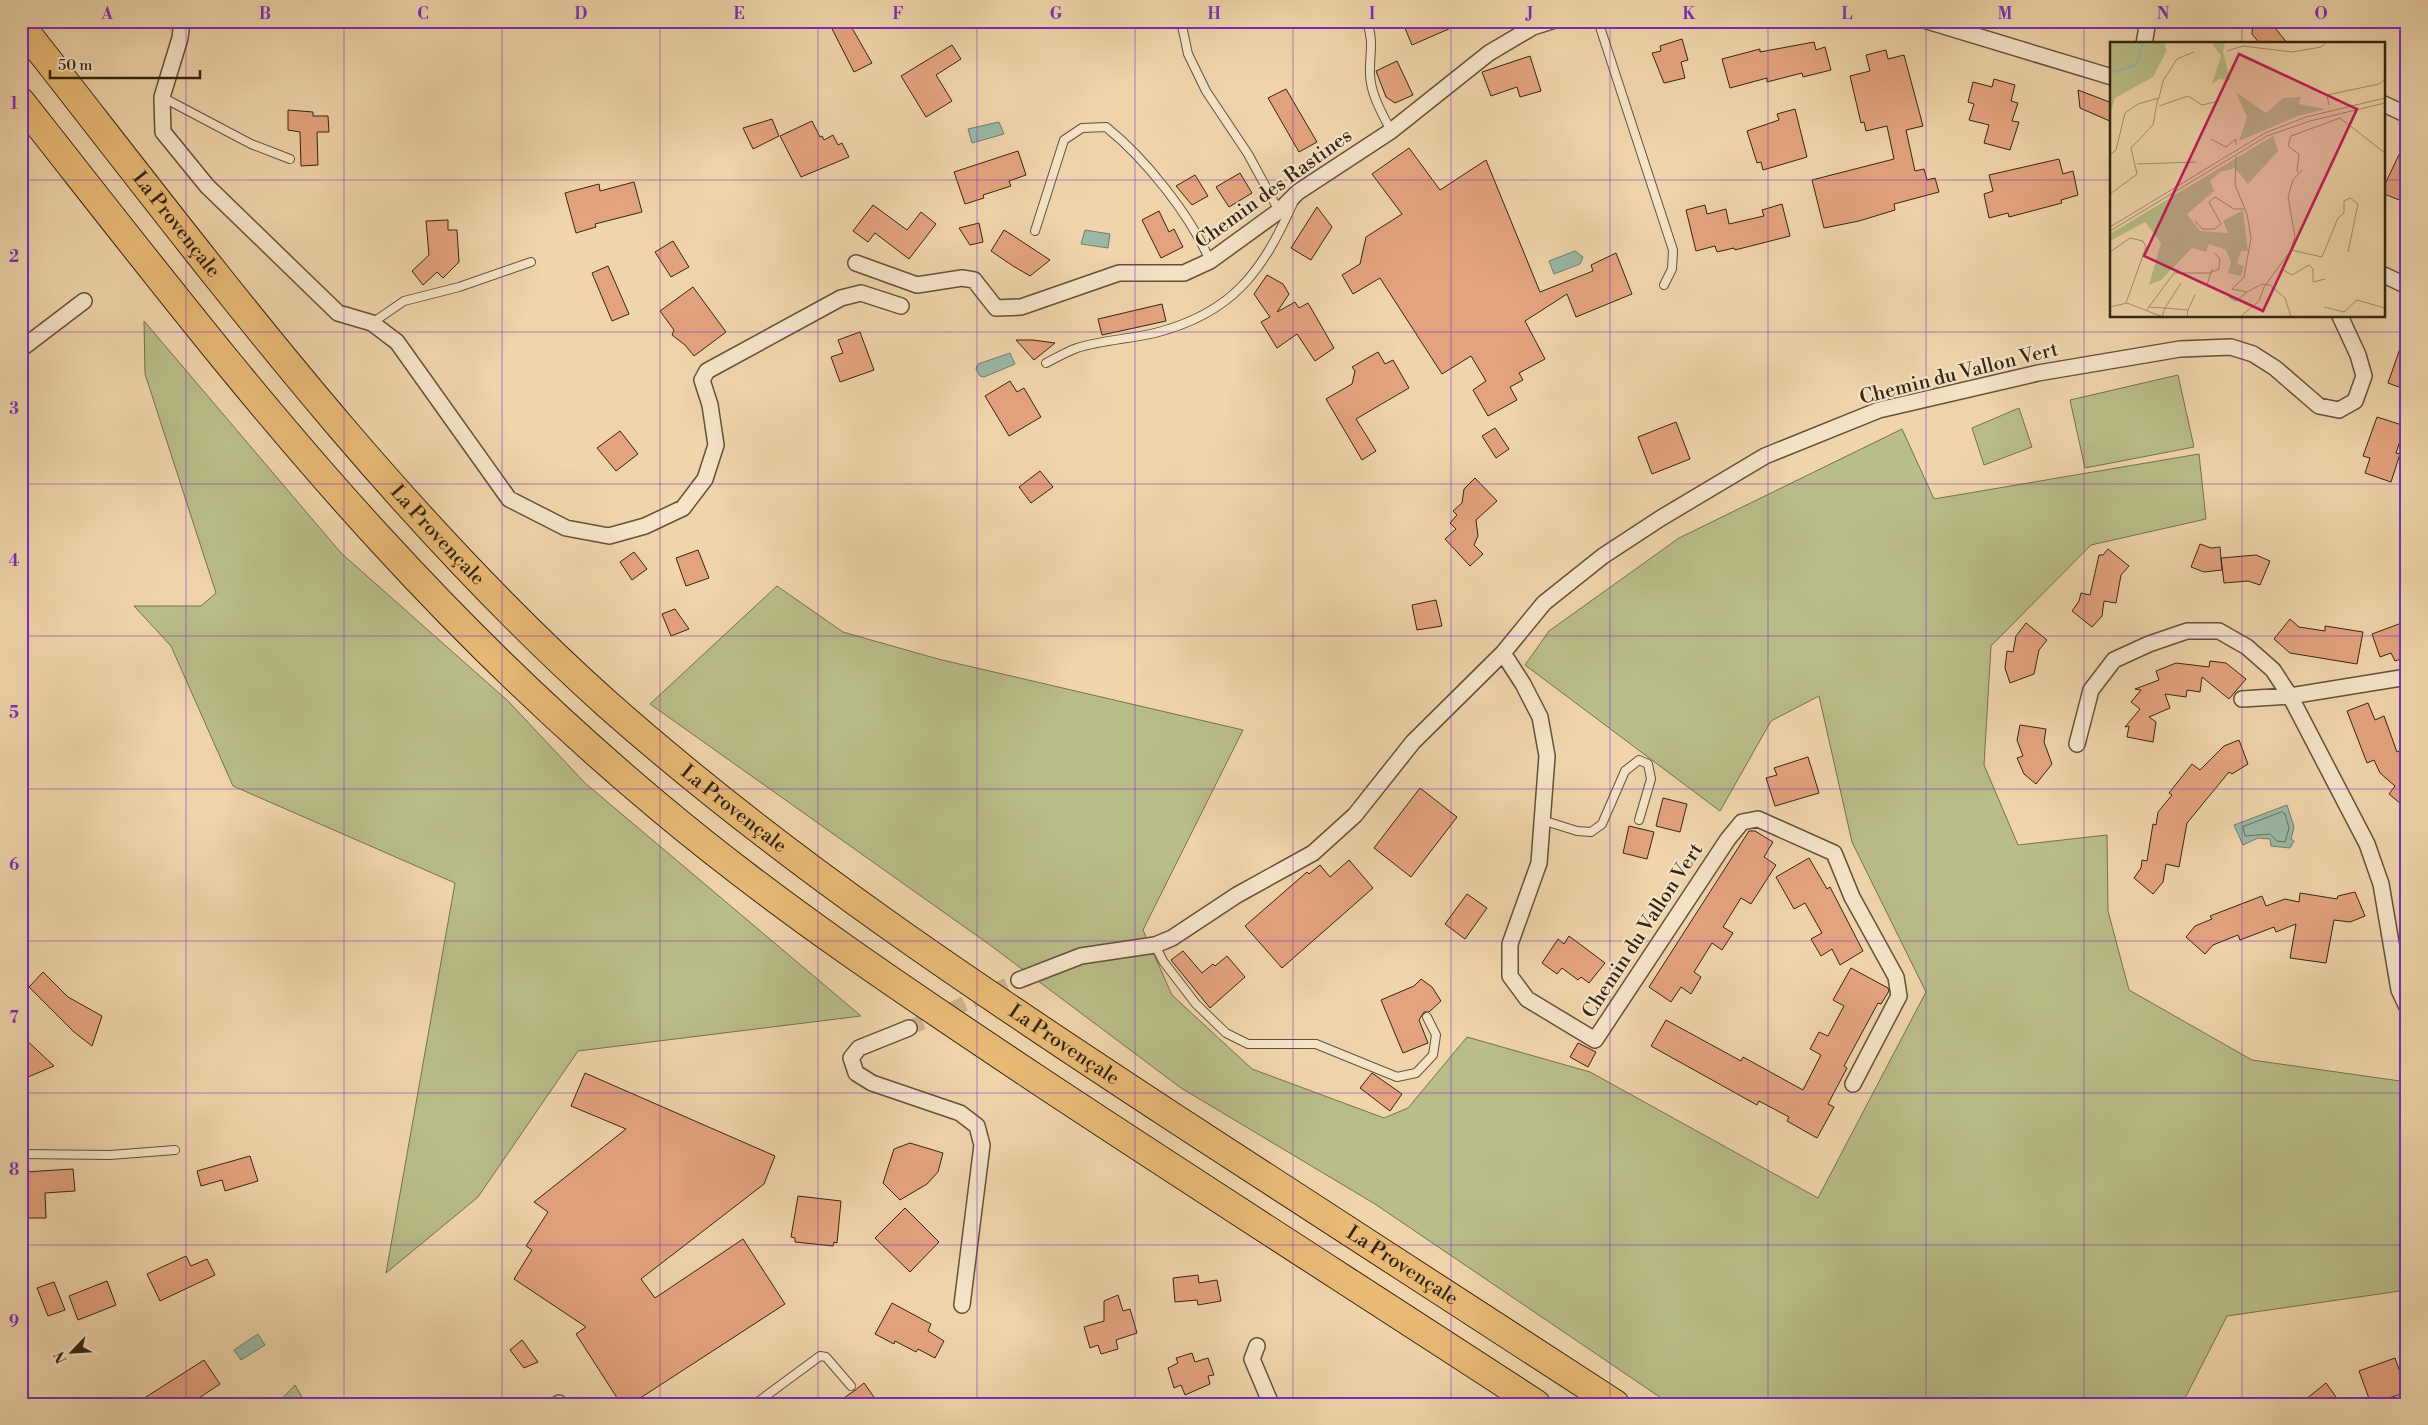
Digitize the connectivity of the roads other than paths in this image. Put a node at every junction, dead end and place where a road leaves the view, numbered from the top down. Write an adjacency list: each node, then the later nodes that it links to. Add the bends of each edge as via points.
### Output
1 (182, 21): 11 (street)
2 (1181, 21): 18 (lane, via 1188,54 1206,91 1248,154)
3 (1366, 21): 15 (lane, via 1373,49 1370,75 1375,98)
4 (1552, 21): 15 (street, Chemin des Rastines, via 1489,53)
5 (1598, 21): 24 (lane, via 1673,250 1672,269)
6 (1927, 21): 10 (street)
7 (2148, 21): 9 (street)
8 (21, 26): 53 (highway, La Provençale, via 265,336 393,488 534,635 675,763 837,889 925,952)
9 (2144, 42)
10 (2110, 76)
11 (162, 97): 16 (lane, via 251,144); 29 (street, via 163,132 207,186 338,312)
12 (21, 102): 52 (highway, via 245,384 380,539 466,629 656,805 736,869 883,977)
13 (2386, 105): 14 (street)
14 (2407, 115)
15 (1391, 130): 17 (street, Chemin des Rastines)
16 (290, 159)
17 (1298, 192): 18 (street, Chemin des Rastines); 31 (lane, via 1279,234 1252,278 1229,300 1200,316 1157,332 1078,348)
18 (1279, 211): 20 (street, Chemin des Rastines)
19 (1035, 231): 20 (lane, via 1064,140 1082,128 1106,127 1122,140 1169,195 1199,236)
20 (1210, 261): 22 (street, Chemin des Rastines, via 1184,273 1119,273 1020,307 996,308 974,280 962,278 917,285)
21 (531, 262): 29 (lane, via 459,287 404,301)
22 (856, 263)
23 (2386, 276): 25 (street)
24 (1664, 285)
25 (2407, 286)
26 (84, 300): 30 (street)
27 (901, 306): 29 (street, via 861,293 841,298 708,371 702,380 710,405 716,445 705,479 683,508 645,526 609,536 566,528 509,499 397,342)
28 (2341, 318): 32 (street, Chemin du Vallon Vert, via 2358,354 2364,376 2355,401 2340,410 2319,406 2275,368 2253,354 2231,347 2180,349 2038,373 1879,410 1765,456 1661,518 1603,556 1544,603)
29 (372, 323)
30 (21, 349)
31 (1046, 363)
32 (1503, 654): 37 (street, Chemin du Vallon Vert, via 1540,717 1547,756); 39 (street, Chemin du Vallon Vert, via 1412,742 1355,815 1313,853 1237,895 1172,938)
33 (2407, 677): 34 (street)
34 (2290, 696): 35 (street); 36 (street, via 2273,670 2247,647 2219,631 2187,631 2114,660 2091,690); 41 (street, via 2367,844 2381,884 2399,990)
35 (2242, 700)
36 (2077, 744)
37 (1542, 820): 38 (lane, via 1591,832 1602,824 1625,771 1639,760 1648,764 1651,779); 44 (street, Chemin du Vallon Vert, via 1539,863 1510,944 1510,976 1527,999 1595,1040 1742,822 1758,819 1834,853 1852,896 1896,977 1899,996)
38 (1639, 820)
39 (1155, 945): 40 (street, Chemin du Vallon Vert, via 1081,956); 42 (lane, via 1163,961 1196,1004 1226,1033 1248,1044 1316,1044 1397,1077 1416,1073 1433,1055 1436,1035)
40 (1019, 980)
41 (2407, 1007)
42 (1427, 1017)
43 (909, 1028): 47 (street, via 859,1048 851,1058 856,1073 872,1083 960,1113 976,1126 982,1145)
44 (1853, 1084)
45 (175, 1150): 46 (lane, via 110,1155)
46 (21, 1154)
47 (962, 1305)
48 (1257, 1346): 51 (street, via 1252,1360)
49 (851, 1386): 50 (lane, via 826,1357 820,1356)
50 (755, 1404)
51 (1271, 1404)
52 (1536, 1404)
53 (1615, 1404)

